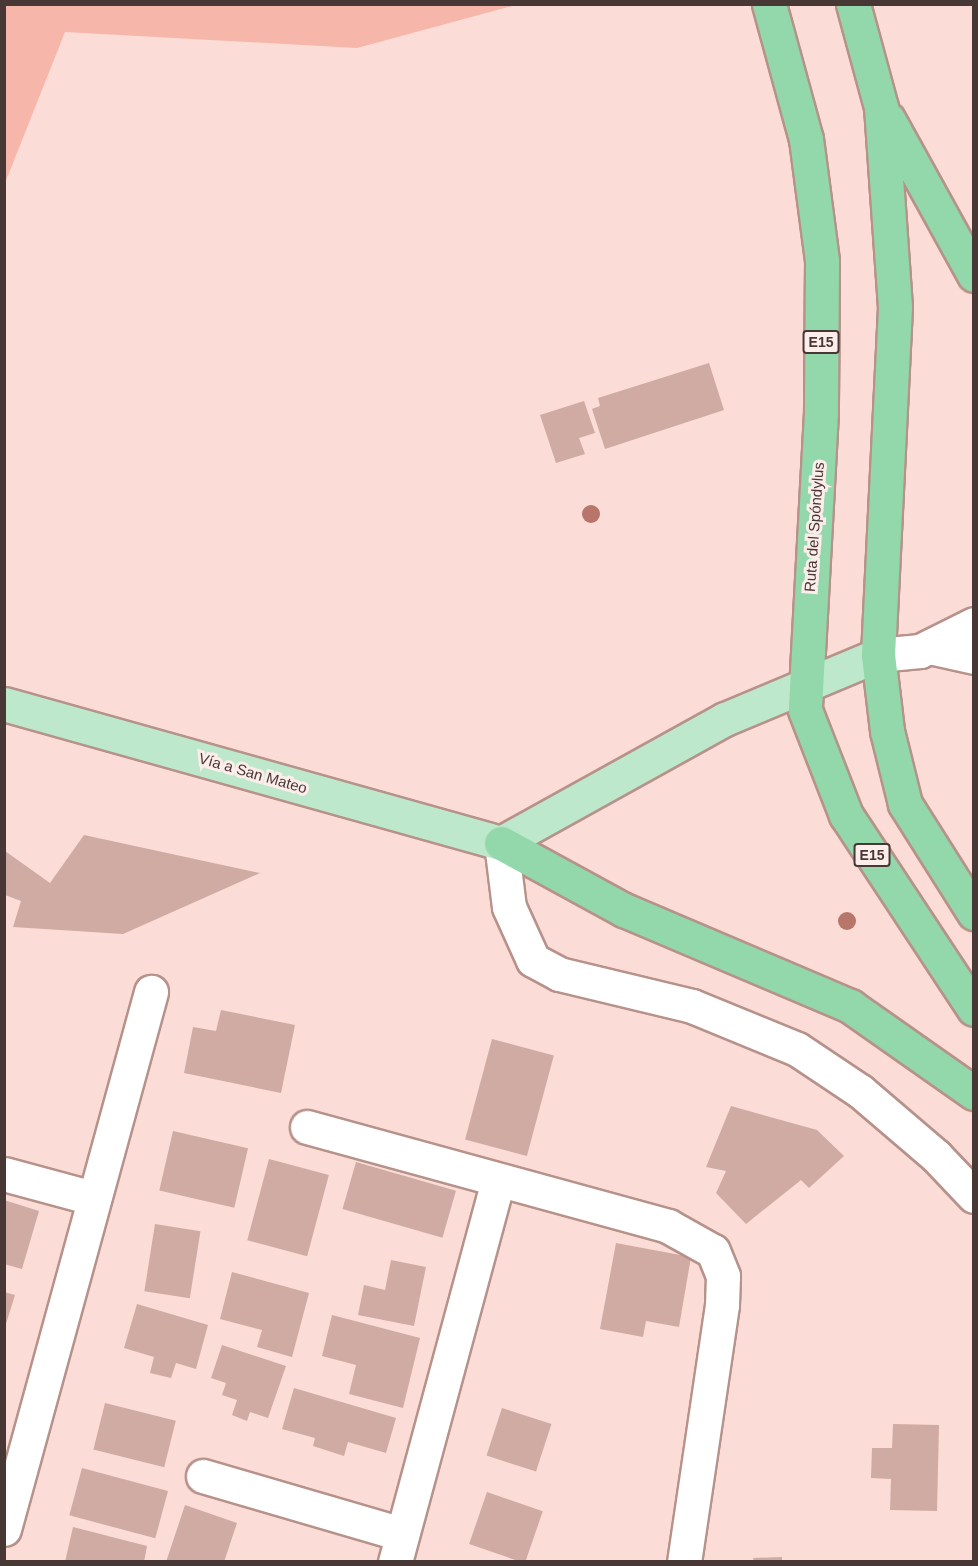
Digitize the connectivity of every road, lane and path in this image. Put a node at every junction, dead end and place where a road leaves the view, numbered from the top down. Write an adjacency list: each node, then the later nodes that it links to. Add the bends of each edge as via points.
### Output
1 (769, 4): 9 (highway, Ruta del Spóndylus / E15, via 806,139 822,261 821,412)
2 (853, 4): 3 (highway)
3 (881, 107): 4 (highway); 7 (highway, via 896,307)
4 (974, 275)
5 (974, 624): 6 (street)
6 (929, 647): 7 (street); 8 (street)
7 (878, 656): 9 (main road); 12 (highway, via 887,731 905,804)
8 (974, 657)
9 (803, 684): 11 (main road, via 725,719); 14 (highway, Ruta del Spóndylus / E15, via 805,710 846,815)
10 (4, 704): 11 (main road, Vía a San Mateo)
11 (501, 843): 15 (highway, via 624,910 850,1006); 19 (street, via 509,907 533,960 559,974 692,1006 797,1049 860,1091 936,1155)
12 (974, 913)
13 (151, 992): 20 (street)
14 (974, 1010)
15 (974, 1094)
16 (306, 1127): 18 (street)
17 (4, 1174): 20 (street)
18 (498, 1181): 23 (street); 24 (street, via 668,1226 713,1251 723,1276 722,1305)
19 (974, 1196)
20 (93, 1198): 22 (street)
21 (203, 1476): 23 (street)
22 (4, 1529)
23 (398, 1548)
24 (684, 1562)

